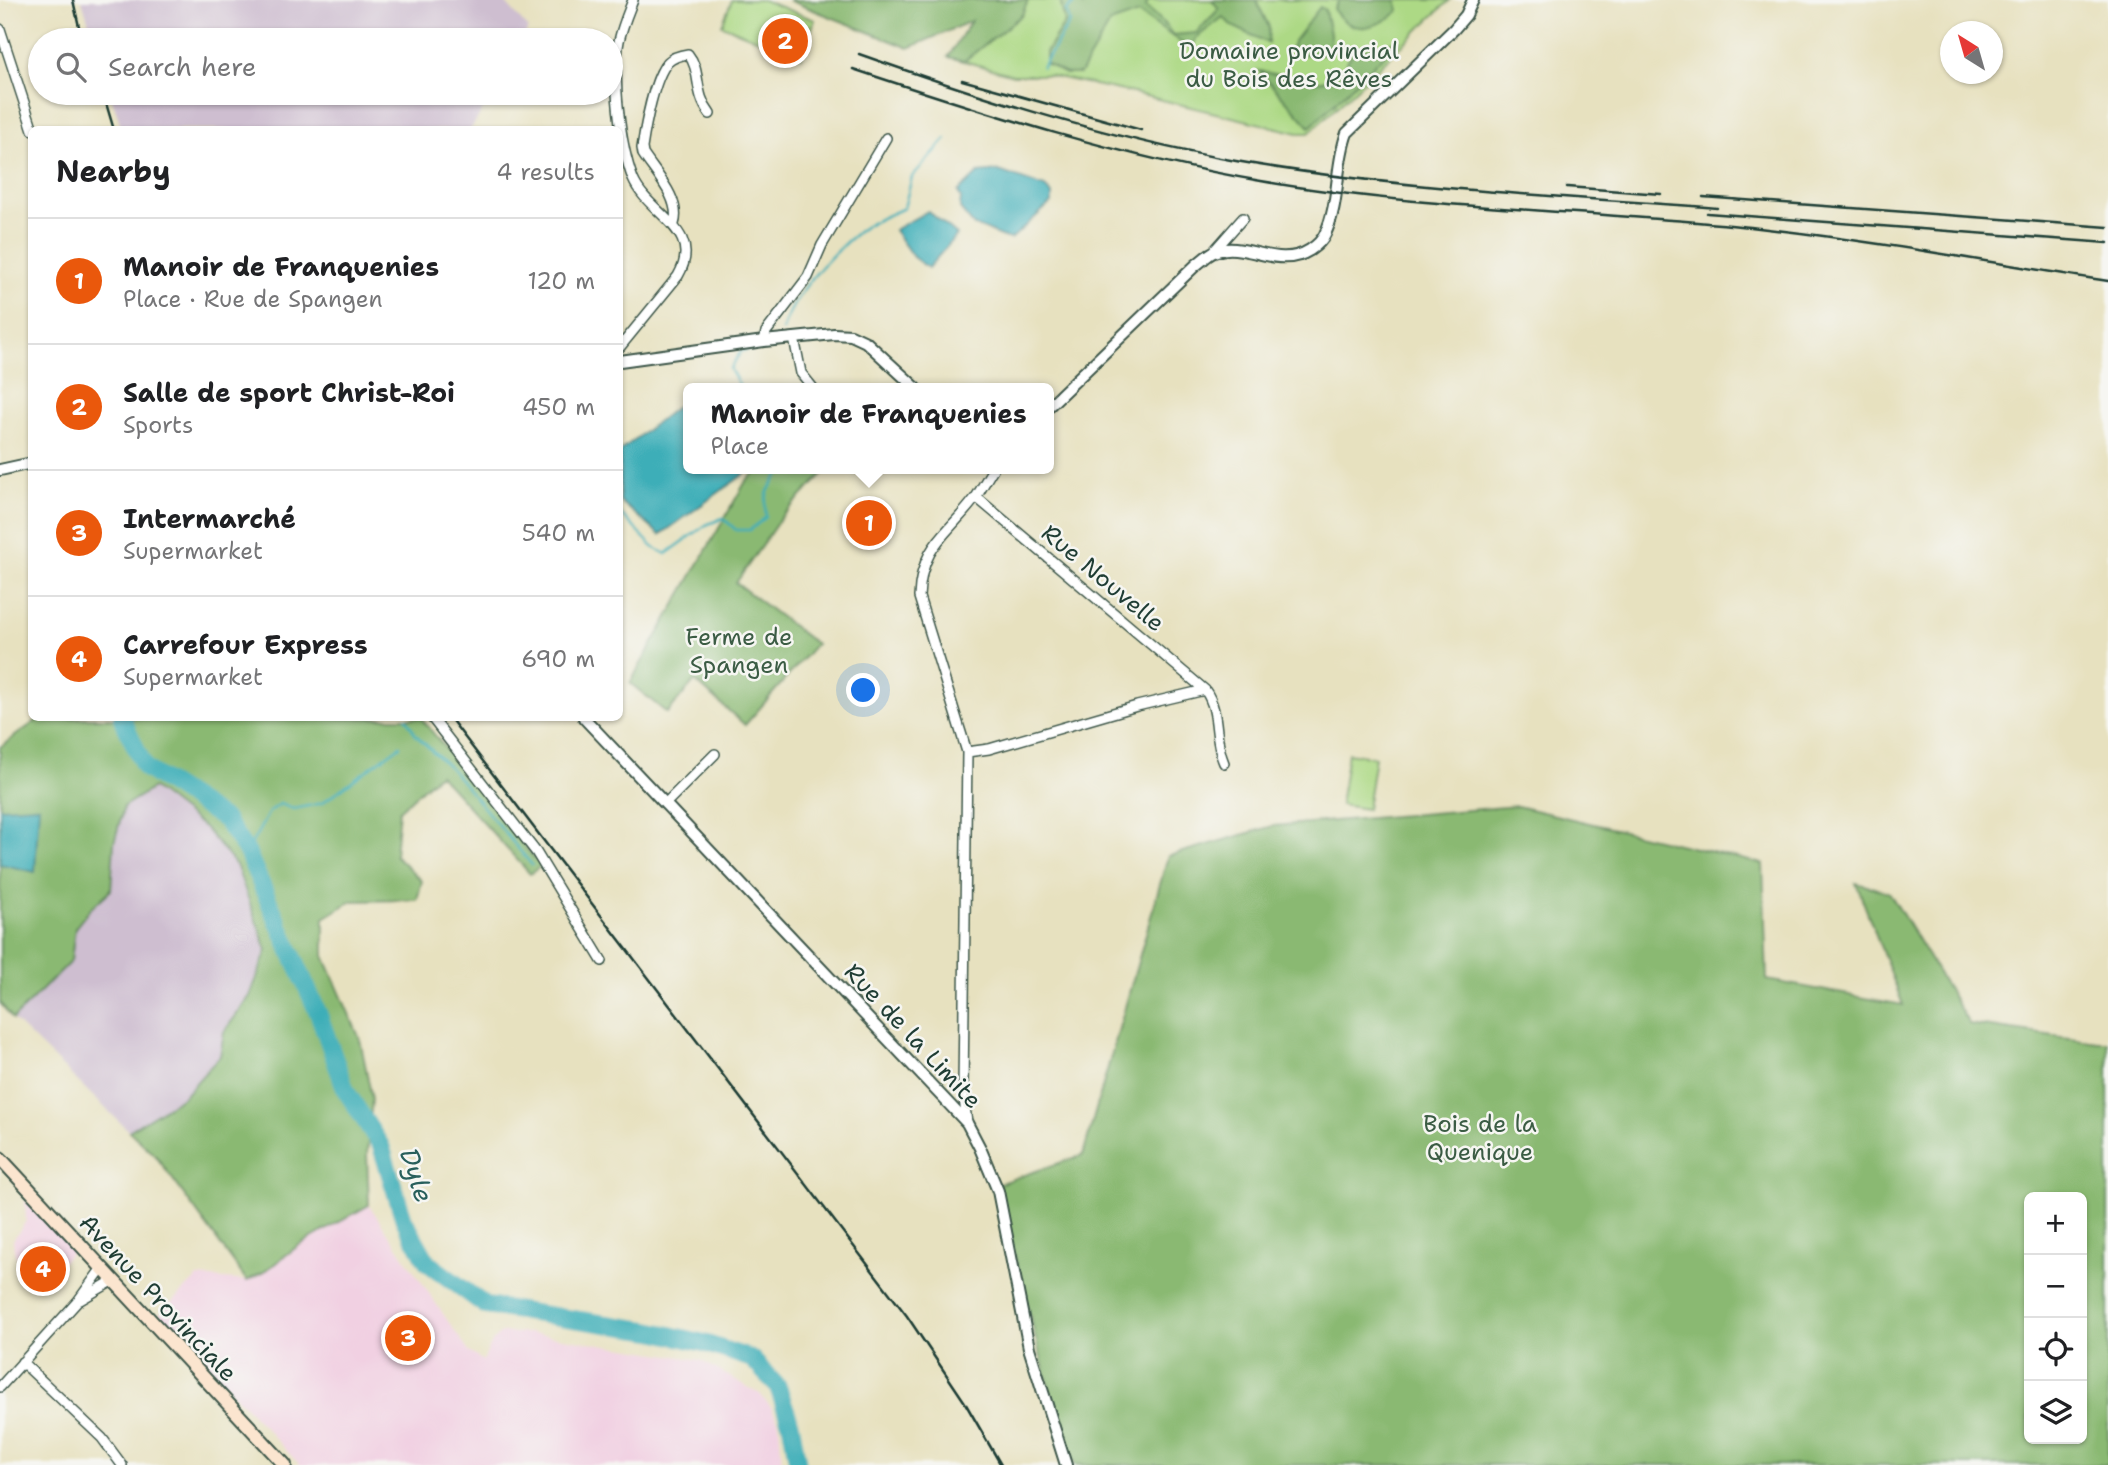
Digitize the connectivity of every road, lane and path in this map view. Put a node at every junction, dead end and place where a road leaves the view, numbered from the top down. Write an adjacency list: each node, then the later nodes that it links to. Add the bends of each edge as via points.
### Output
1 (632, 0): 3 (street)
2 (1473, 0): 13 (street, via 1454,29 1347,133 1333,211 1322,239 1302,254 1286,258 1233,250)
3 (623, 28)
4 (0, 29): 7 (street)
5 (620, 105): 8 (street)
6 (710, 114): 12 (street, via 688,54 666,63 649,109 642,148 669,193)
7 (32, 126)
8 (622, 126)
9 (623, 130): 12 (street, via 634,179 650,203)
10 (886, 138): 15 (street, via 808,277)
11 (1243, 218): 13 (street)
12 (674, 224): 16 (street, via 685,249 682,270)
13 (1213, 252): 20 (street)
14 (794, 338): 15 (street); 18 (street, via 801,373); 19 (street, via 851,335 880,353)
15 (764, 341): 17 (street)
16 (623, 343)
17 (623, 360)
18 (809, 383)
19 (911, 383)
20 (1054, 401)
21 (28, 464): 22 (street)
22 (0, 470)
23 (984, 474): 25 (street)
24 (989, 474): 25 (street)
25 (985, 480): 26 (street)
26 (976, 497): 27 (street, Rue Nouvelle); 30 (street, via 928,554 919,597)
27 (1205, 690): 30 (street); 32 (street, via 1214,708 1217,750)
28 (434, 721): 34 (street, via 536,852)
29 (587, 721): 33 (street, Rue de la Limite)
30 (967, 752): 35 (street)
31 (715, 754): 33 (street)
32 (1224, 763)
33 (665, 804): 36 (street, Rue de la Limite)
34 (602, 961)
35 (963, 1089): 36 (street); 37 (street)
36 (947, 1101): 37 (street, Rue de la Limite)
37 (967, 1124): 46 (street, Rue de la Limite, via 998,1191 1029,1348)
38 (0, 1158): 39 (main road, Avenue Provinciale)
39 (102, 1268): 40 (main road, Avenue Provinciale); 41 (street)
40 (114, 1280): 41 (street); 45 (main road, Avenue Provinciale)
41 (78, 1301): 42 (street)
42 (22, 1362): 43 (street); 44 (street, via 102,1437)
43 (0, 1387)
44 (122, 1465)
45 (285, 1465)
46 (1066, 1465)

